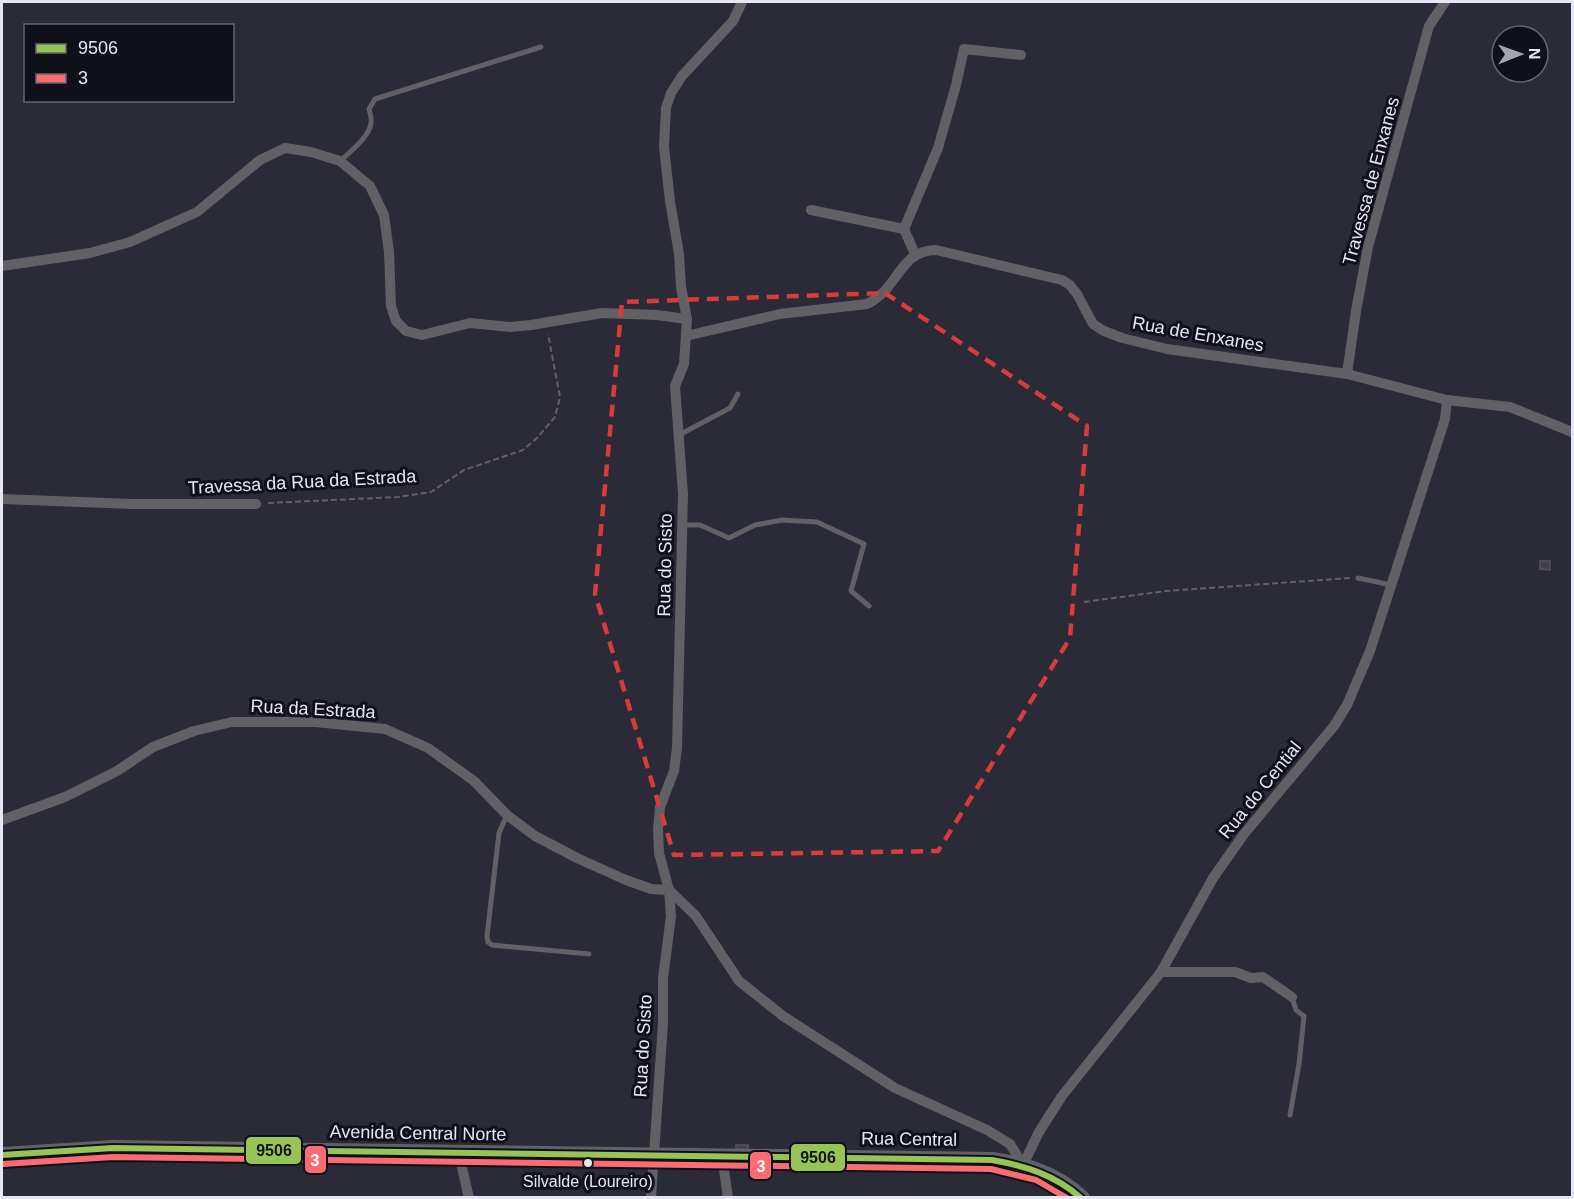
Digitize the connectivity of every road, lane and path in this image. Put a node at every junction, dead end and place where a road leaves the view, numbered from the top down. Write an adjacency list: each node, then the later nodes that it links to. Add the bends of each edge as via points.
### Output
1 (742, 2): 10 (street, Rua do Sisto, via 733,21 682,76 666,108 665,158)
2 (1445, 2): 13 (street, Travessa de Enxanes, via 1430,26 1368,247)
3 (541, 47): 5 (lane, via 375,99 369,109 371,124 367,132)
4 (1021, 55): 7 (street, via 964,49 938,148)
5 (340, 161): 9 (street, via 285,148 260,160 197,212 130,242 90,253); 11 (street, via 370,186 384,215 391,306 396,321 406,331 422,335 470,323 512,327)
6 (811, 210): 7 (street)
7 (904, 229): 8 (street)
8 (915, 254): 12 (street, via 888,289 867,304 780,314); 13 (street, Rua de Enxanes, via 943,251 1062,280 1071,285 1093,324 1122,338 1167,349)
9 (2, 266)
10 (687, 319): 11 (street, via 602,313); 12 (street, Rua do Sisto)
11 (546, 322): 19 (path, Travessa da Rua da Estrada, via 560,397 555,417 523,450 464,470 431,492)
12 (686, 336): 17 (street, Rua do Sisto, via 684,364 675,386)
13 (1347, 374): 15 (street, Rua de Enxanes)
14 (738, 394): 17 (lane, via 730,408)
15 (1447, 400): 16 (street, Rua de Enxanes, via 1510,407); 22 (street, Rua do Cential, via 1445,419)
16 (1572, 432)
17 (679, 435): 20 (street, Rua do Sisto)
18 (2, 499): 19 (street, Travessa da Rua da Estrada)
19 (256, 504)
20 (682, 525): 24 (lane, via 700,525 729,538 755,525 782,520 817,522 864,544 851,591); 27 (street, Rua do Sisto, via 677,748 674,771 660,807 658,829 659,853)
21 (1358, 578): 22 (lane); 23 (path, via 1166,591)
22 (1391, 585): 29 (street, Rua do Cential, via 1370,651 1347,705 1213,878)
23 (1084, 602)
24 (869, 606)
25 (507, 814): 26 (street, Rua da Estrada, via 474,782 428,748 385,729 315,722 232,722 153,747 117,771 65,797); 27 (street, Rua da Estrada, via 535,836 579,860 651,889); 28 (lane, via 499,833 488,942)
26 (2, 820)
27 (669, 890): 33 (street, Rua do Sisto, via 671,916 663,978); 36 (street, via 696,916 739,981 783,1016 895,1088 1010,1144)
28 (590, 954)
29 (1161, 972): 30 (street, via 1235,972 1251,978 1263,977); 36 (street, Rua do Cential, via 1062,1096)
30 (1292, 997): 31 (lane, via 1296,1010 1304,1016)
31 (1290, 1114)
32 (459, 1154): 33 (main road, Avenida Central Norte); 34 (main road, Avenida Central Norte, via 113,1148); 37 (street)
33 (654, 1154): 35 (main road, Rua Central); 38 (street, Rua do Sisto)
34 (2, 1155)
35 (722, 1156): 36 (main road, Rua Central, via 992,1160); 39 (street)
36 (1023, 1165): 40 (main road, Rua Central, via 1051,1175)
37 (469, 1197)
38 (651, 1197)
39 (728, 1197)
40 (1082, 1197)

